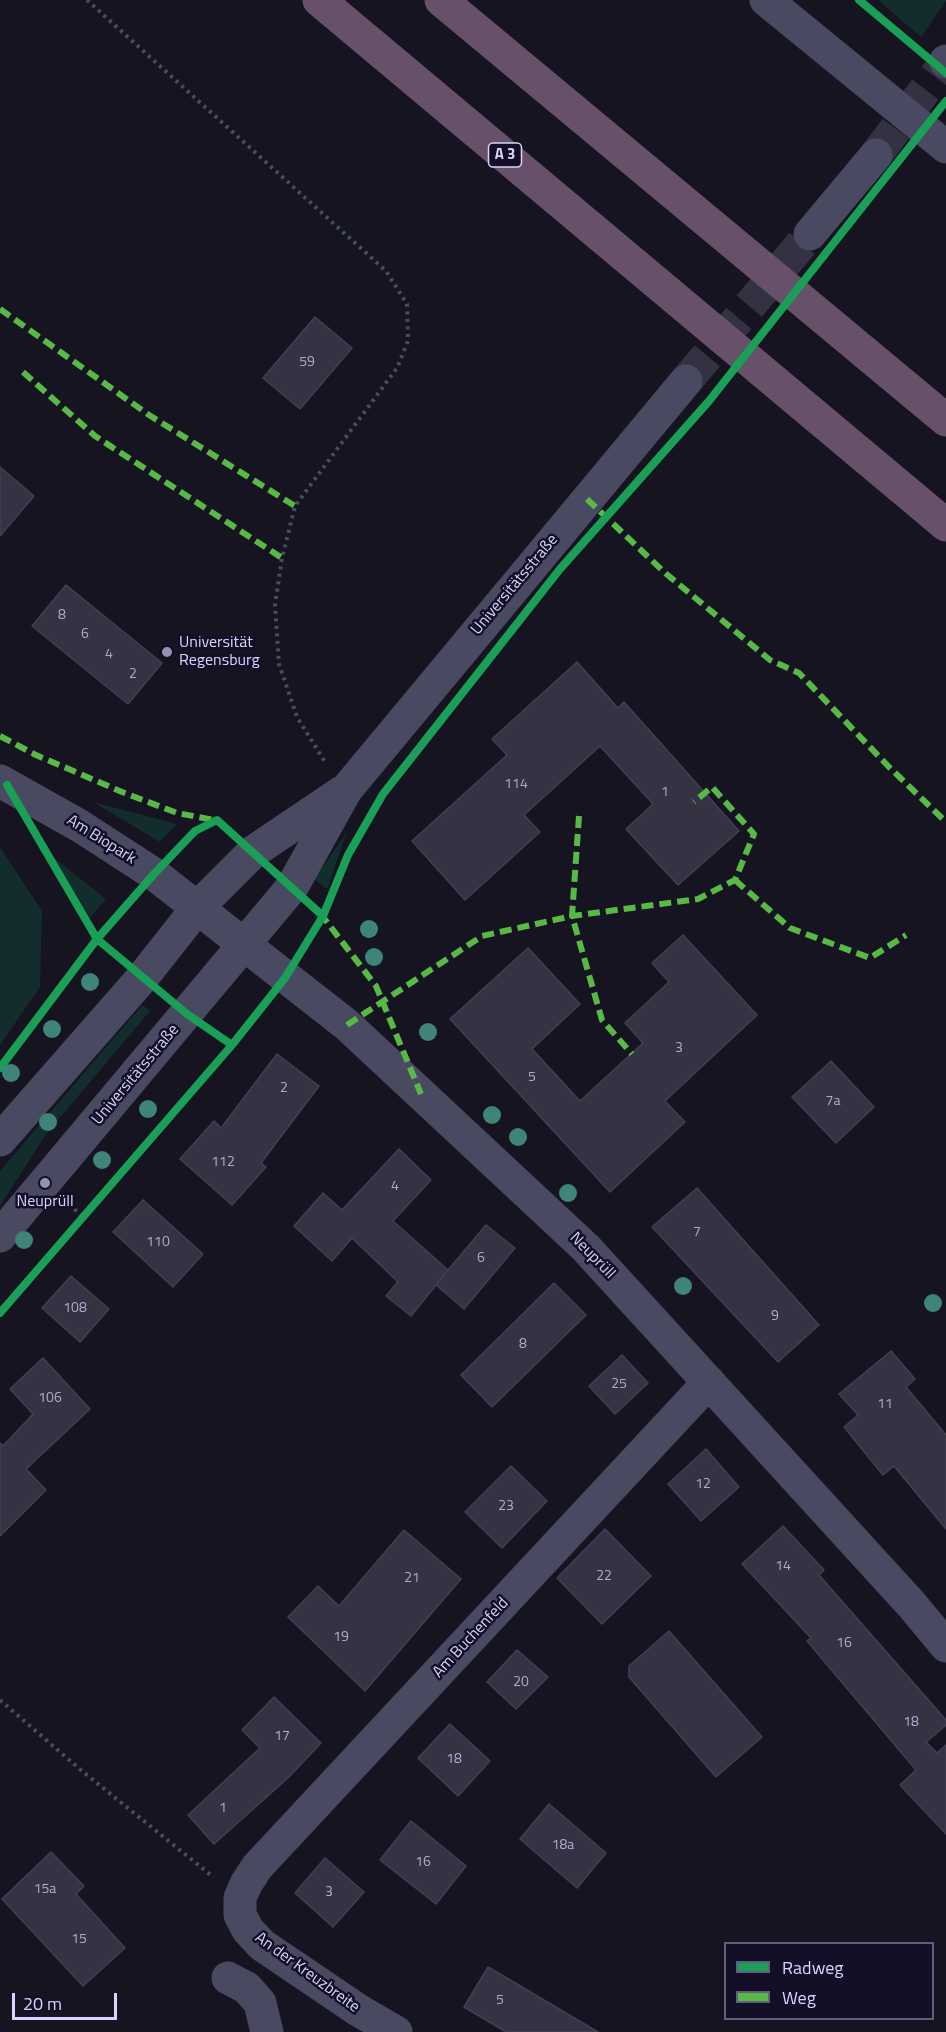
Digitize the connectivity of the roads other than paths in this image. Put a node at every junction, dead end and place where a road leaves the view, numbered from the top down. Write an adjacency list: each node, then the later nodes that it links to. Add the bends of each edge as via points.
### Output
1 (319, 0): 9 (highway, A 3)
2 (441, 0): 8 (highway)
3 (766, 0): 4 (street)
4 (946, 147)
5 (876, 155): 6 (street)
6 (810, 234)
7 (686, 381): 11 (street, Universitätsstraße)
8 (946, 420)
9 (946, 525)
10 (0, 781): 12 (street, Am Biopark, via 80,826)
11 (345, 790): 12 (street, Universitätsstraße, via 253,852); 13 (street, Universitätsstraße, via 292,887)
12 (198, 907): 13 (street, Neuprüll); 14 (street, Universitätsstraße)
13 (245, 942): 15 (street, Universitätsstraße); 16 (street, Neuprüll, via 347,1025 586,1248)
14 (0, 1140)
15 (0, 1236)
16 (709, 1382): 17 (street, Neuprüll); 18 (street, Am Buchenfeld, via 257,1867)
17 (946, 1646)
18 (240, 1898): 21 (street, An der Kreuzbreite, via 240,1915 262,1945)
19 (228, 1978): 20 (street, via 247,1988 260,2003)
20 (267, 2032)
21 (396, 2032)

